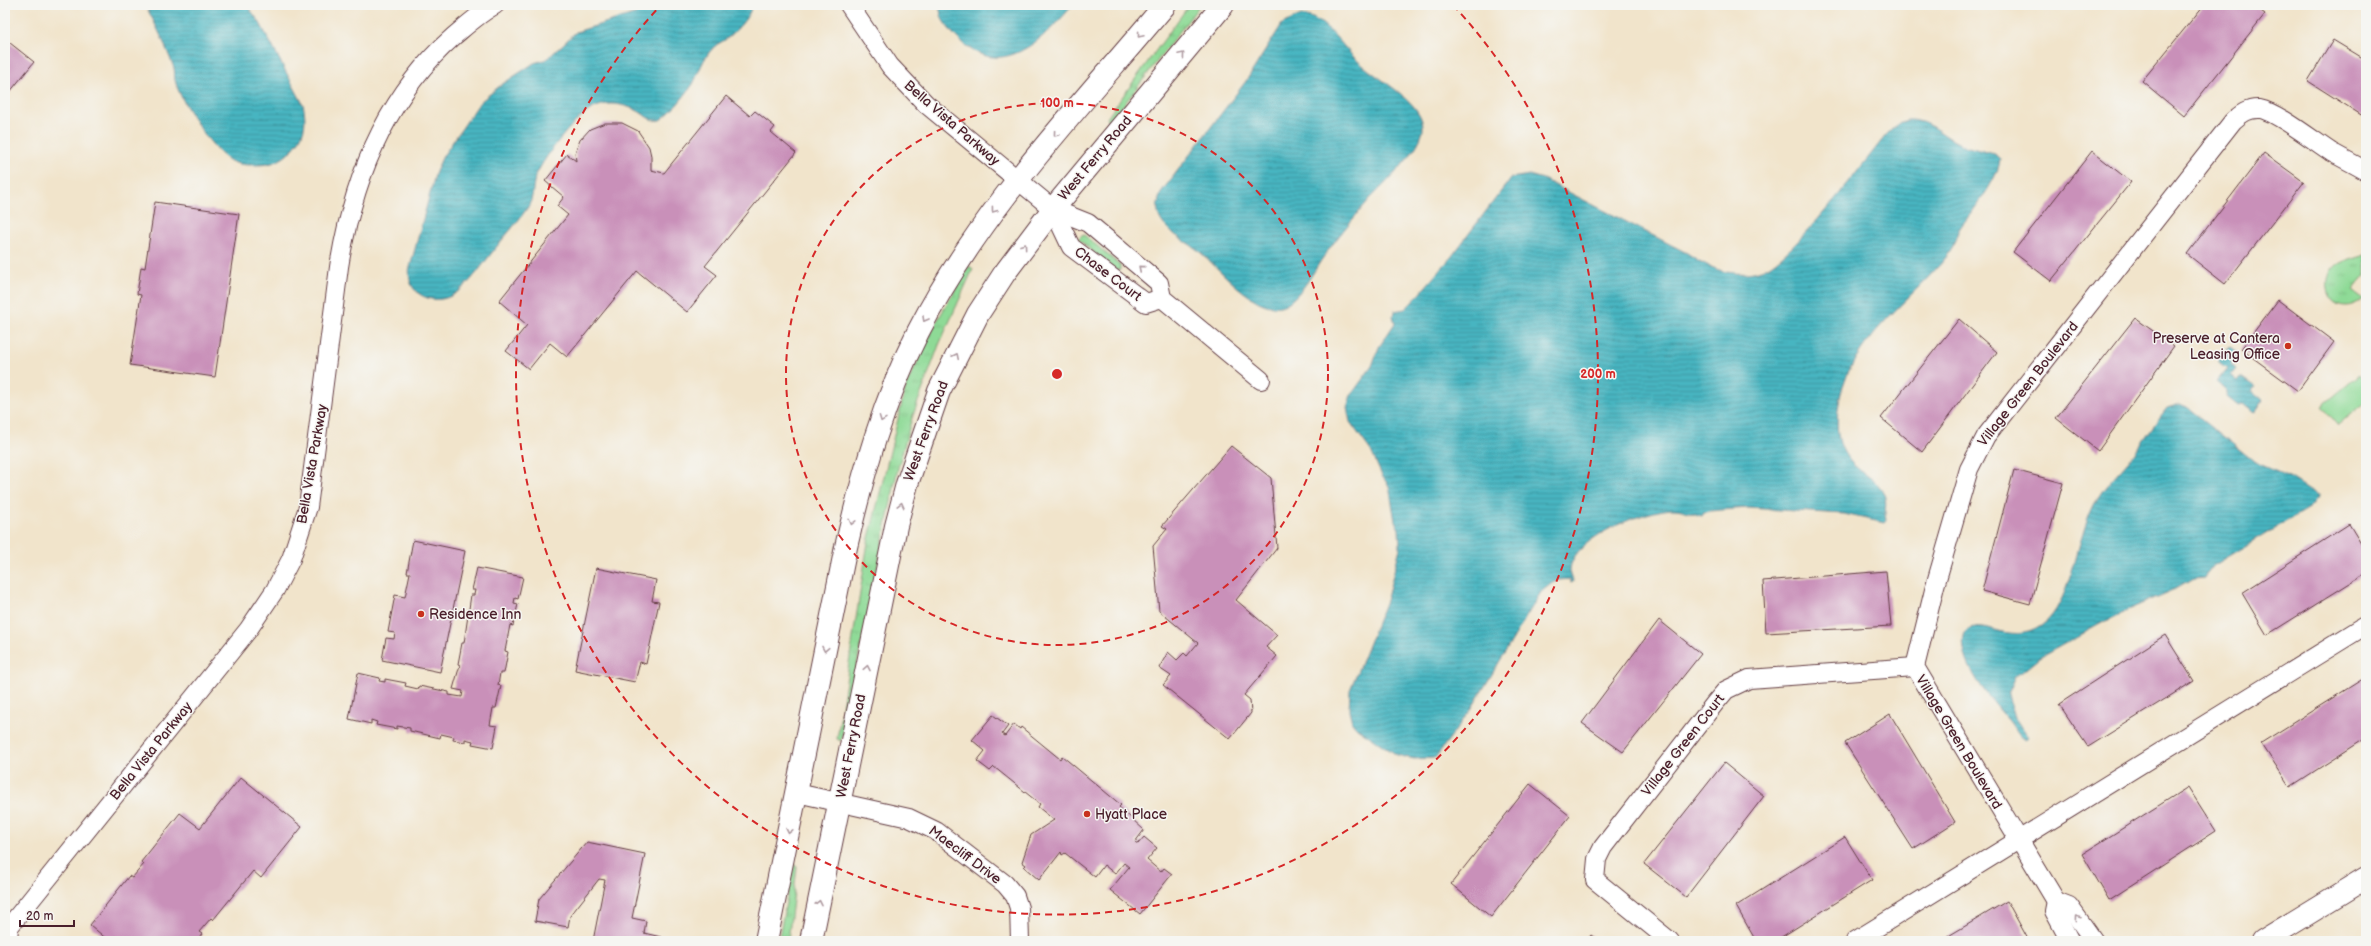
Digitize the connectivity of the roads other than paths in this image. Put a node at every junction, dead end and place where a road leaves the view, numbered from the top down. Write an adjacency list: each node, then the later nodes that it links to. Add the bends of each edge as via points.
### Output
1 (495, 5): 17 (street, Bella Vista Parkway, via 446,43 413,80 377,136 357,187 339,267 308,507 291,559 275,590 248,630)
2 (849, 5): 6 (street, Bella Vista Parkway, via 878,50 901,79 926,104)
3 (1165, 5): 6 (main road, one-way to 6)
4 (1223, 5): 7 (main road, West Ferry Road, one-way to 4)
5 (2366, 170): 11 (street, Village Green Boulevard, via 2261,109 2243,113 2233,122 1978,448 1969,469 1935,586)
6 (1018, 179): 7 (street, Chase Court); 12 (main road, one-way to 12, via 989,216 942,288 918,332 876,434 846,547)
7 (1053, 209): 8 (street, Chase Court, one-way to 7, via 1159,283 1088,224); 8 (street, Chase Court, via 1071,247 1146,303); 13 (main road, West Ferry Road, one-way to 7, via 888,563 920,443 939,391 978,314 1008,268)
8 (1162, 298): 9 (street, Chase Court)
9 (1262, 380)
10 (2366, 624): 14 (street)
11 (1915, 667): 14 (street, Village Green Boulevard); 21 (street, Village Green Court, via 1749,679 1726,690 1603,847 1595,871 1594,880)
12 (797, 793): 13 (street, Maecliff Drive); 18 (main road, one-way to 18)
13 (840, 802): 19 (main road, West Ferry Road, one-way to 13); 20 (street, Maecliff Drive, via 909,818 936,831 1005,884 1015,896 1019,908)
14 (2018, 840): 16 (street, Village Green Boulevard); 22 (street)
15 (2366, 878): 25 (main road)
16 (2056, 901): 23 (street, Village Green Boulevard, via 2054,911); 24 (street, Village Green Boulevard, one-way to 16, via 2069,906)
17 (8, 932)
18 (766, 941)
19 (811, 941)
20 (1020, 941)
21 (1670, 941)
22 (1855, 941)
23 (2070, 941)
24 (2094, 941)
25 (2263, 941)

